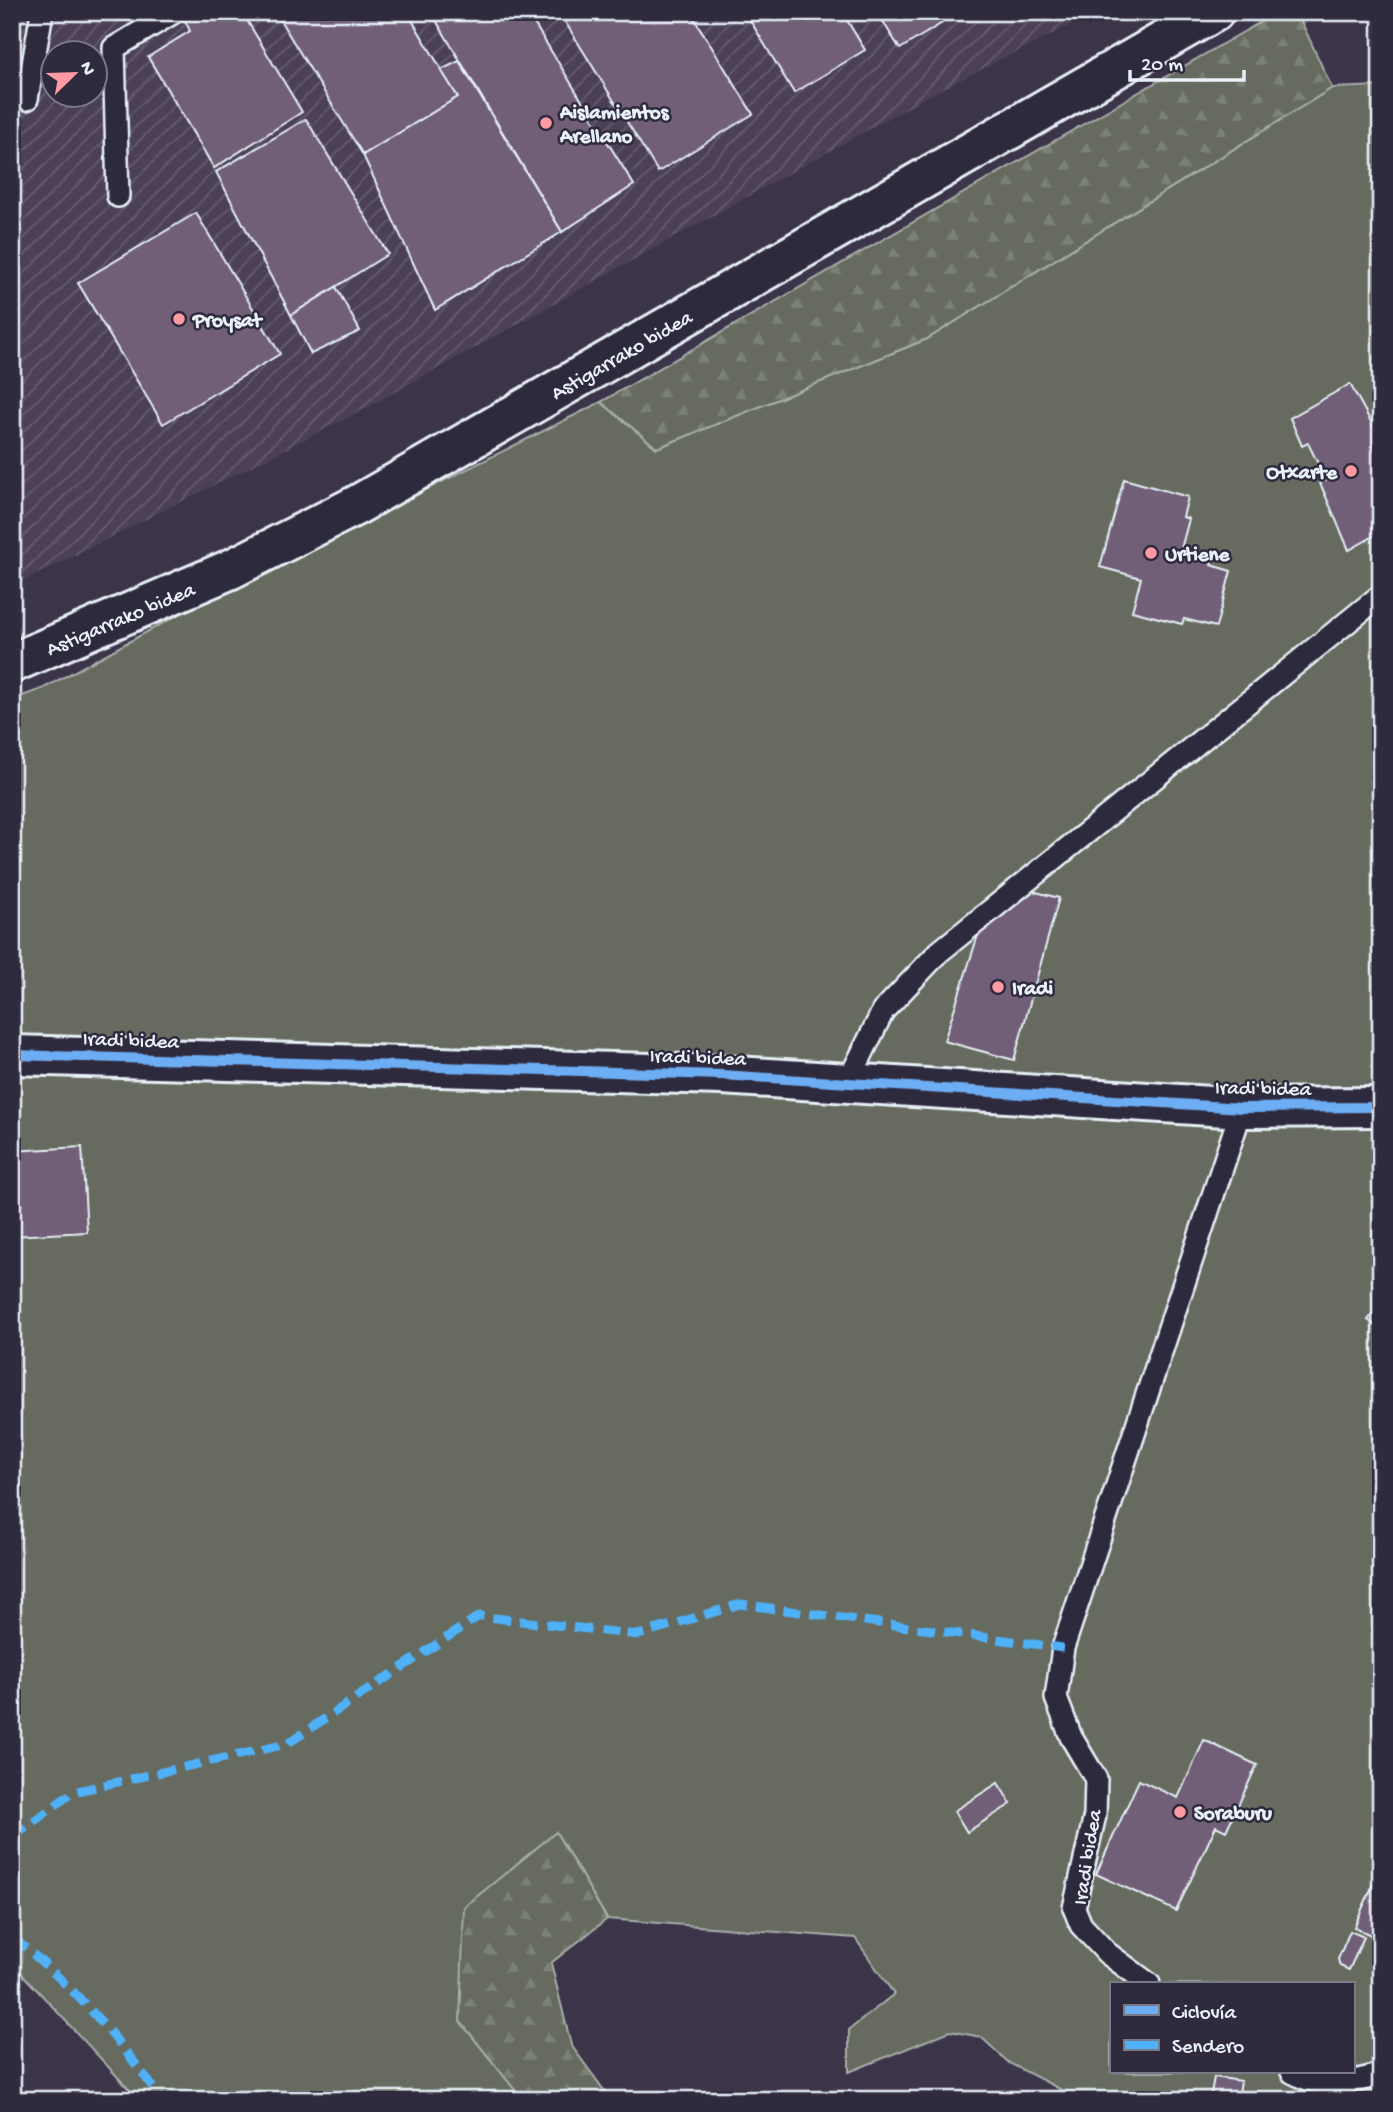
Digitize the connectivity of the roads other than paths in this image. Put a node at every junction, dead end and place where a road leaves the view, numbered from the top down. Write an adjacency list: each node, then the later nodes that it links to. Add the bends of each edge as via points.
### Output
1 (42, 12): 4 (lane)
2 (174, 12): 5 (lane, via 114,48)
3 (1214, 12): 7 (street, Astigarrako bidea, via 357,505 219,575)
4 (27, 99)
5 (118, 196)
6 (1381, 595): 9 (lane, via 939,952 883,1011)
7 (12, 663)
8 (12, 1055): 9 (street, Iradi bidea)
9 (848, 1082): 11 (street, Iradi bidea)
10 (1381, 1107): 11 (street, Iradi bidea)
11 (1242, 1108): 12 (lane, Iradi bidea, via 1063,1648 1056,1698 1071,1738 1096,1779 1095,1815 1074,1908 1081,1925 1107,1953)
12 (1146, 1982)
13 (1296, 2074): 14 (lane, via 1311,2082 1350,2084)
14 (1381, 2074)

